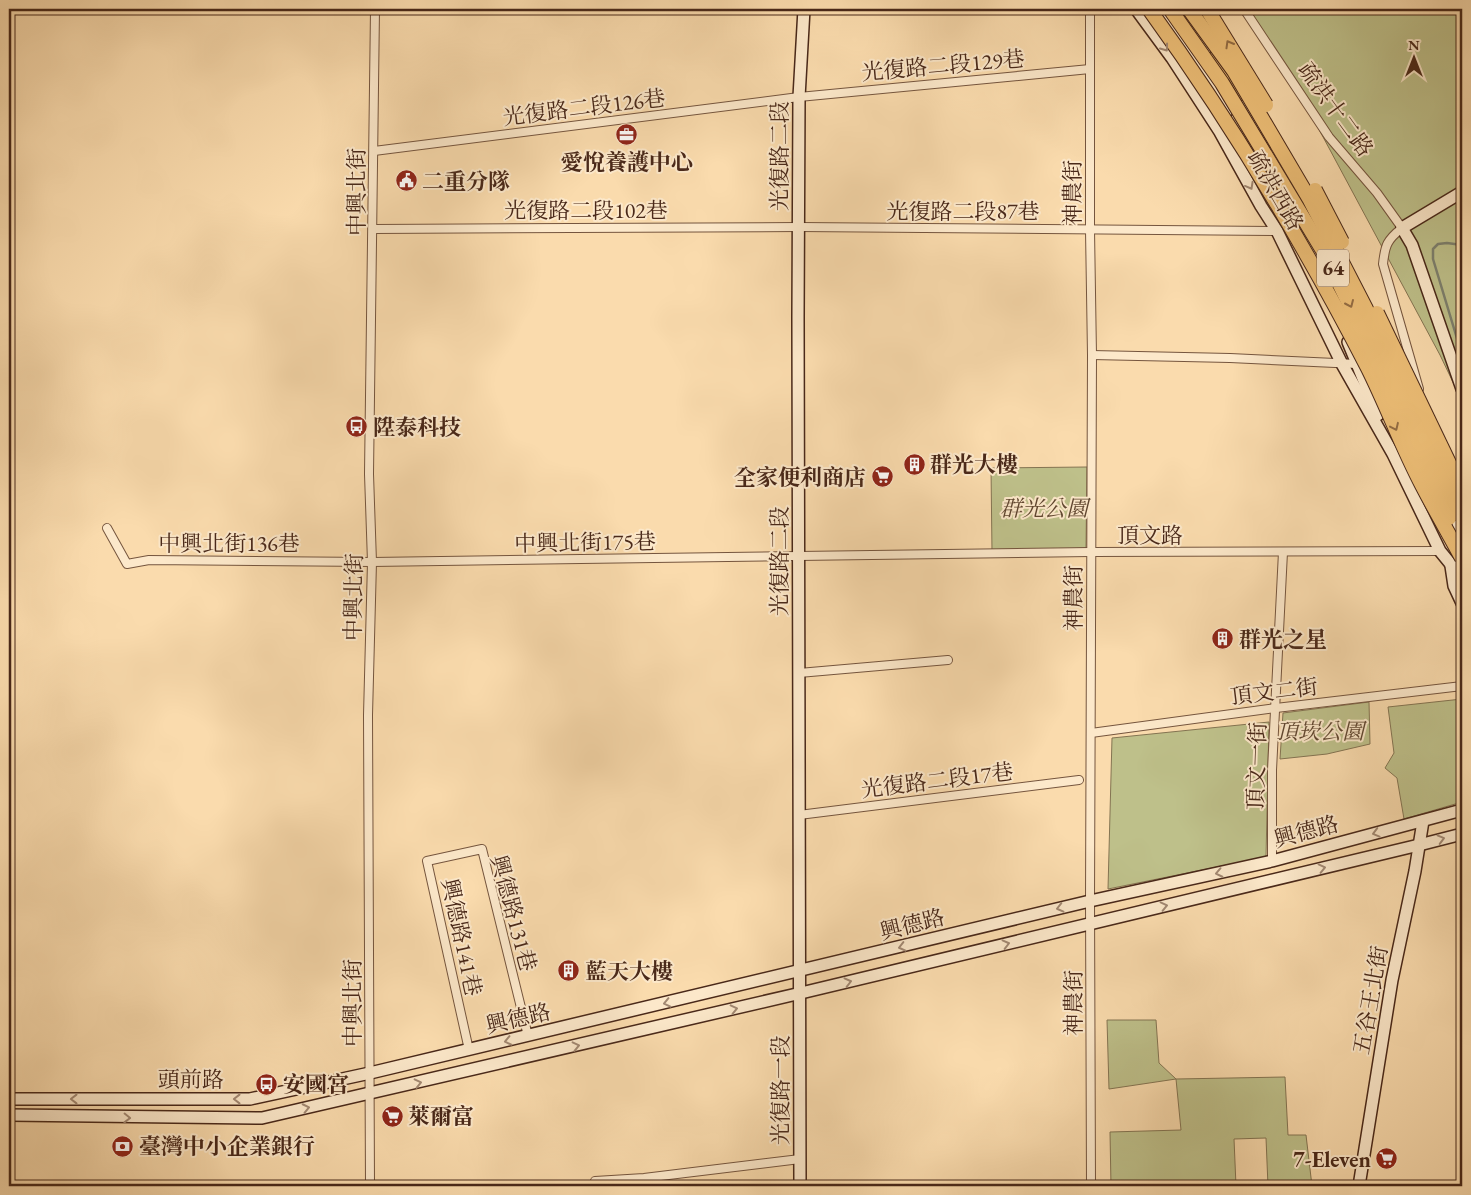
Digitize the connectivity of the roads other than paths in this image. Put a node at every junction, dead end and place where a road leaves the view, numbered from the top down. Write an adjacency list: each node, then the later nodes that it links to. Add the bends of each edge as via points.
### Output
1 (375, 9): 14 (street, 中興北街)
2 (804, 9): 13 (street, 光復路二段)
3 (1090, 9): 12 (street, 神農街)
4 (1136, 9): 20 (street, 疏洪西路, one-way to 20, via 1220,132)
5 (1149, 9): 36 (highway, one-way to 36, bridge, via 1230,126 1295,236 1368,369)
6 (1159, 9): 24 (street, 疏洪西路, via 1217,94 1282,204 1324,282)
7 (1170, 9): 30 (highway, 64, one-way to 30, bridge, via 1222,83 1325,254)
8 (1182, 9): 21 (highway, bridge, via 1300,189)
9 (1188, 9): 28 (highway, 64, bridge, via 1234,71 1310,200 1366,309)
10 (1207, 9): 21 (highway, one-way to 10, bridge, via 1291,148)
11 (1244, 9): 17 (street, 疏洪十二路, via 1329,137)
12 (1090, 69): 13 (street, 光復路二段129巷); 19 (street, 神農街)
13 (799, 97): 14 (street, 光復路二段126巷); 16 (street, 光復路二段)
14 (374, 151): 18 (street, 中興北街)
15 (1462, 192): 17 (street)
16 (799, 227): 18 (street, 光復路二段102巷); 19 (street, 光復路二段87巷); 34 (street, 光復路二段)
17 (1402, 228): 25 (street, via 1412,245); 36 (street, via 1389,239 1383,264 1457,518)
18 (374, 229): 35 (street, 中興北街, via 369,474)
19 (1090, 230): 20 (street, 光復路二段87巷); 22 (street, 神農街)
20 (1277, 231): 23 (street, 疏洪西路)
21 (1347, 251): 27 (highway, bridge)
22 (1092, 356): 23 (street); 32 (street, 神農街)
23 (1342, 364): 24 (street); 26 (street, 疏洪西路)
24 (1357, 364): 26 (street, 疏洪西路)
25 (1462, 389)
26 (1393, 454): 31 (street, 疏洪西路)
27 (1462, 490)
28 (1462, 518)
29 (107, 528): 35 (street, 中興北街136巷, via 127,564 149,560)
30 (1462, 546)
31 (1440, 551): 33 (street, 頂文路); 36 (street, 疏洪西路)
32 (1090, 552): 33 (street, 頂文路); 34 (street, 頂文路); 43 (street, 神農街)
33 (1283, 552): 42 (street, 頂文一街)
34 (799, 556): 35 (street, 中興北街175巷); 40 (street, 光復路二段)
35 (372, 562): 58 (street, 中興北街, via 368,715)
36 (1457, 562): 37 (street, 疏洪西路); 38 (street, 疏洪西路, via 1454,586)
37 (1462, 578)
38 (1462, 604)
39 (948, 660): 40 (street)
40 (799, 673): 46 (street, 光復路二段)
41 (1462, 686): 42 (street, 頂文二街)
42 (1276, 708): 43 (street, 頂文二街); 51 (street, 頂文一街)
43 (1091, 733): 52 (street, 神農街)
44 (1079, 780): 46 (street, 光復路二段17巷)
45 (1462, 810): 47 (street, 興德路)
46 (799, 815): 54 (street, 光復路二段)
47 (1423, 821): 49 (street, 五谷王北街); 51 (street, 興德路, one-way to 51)
48 (1462, 834): 49 (street, 興德路, one-way to 48)
49 (1419, 845): 53 (street, 興德路, one-way to 49); 67 (street, 五谷王北街, via 1392,980)
50 (427, 861): 56 (street, 興德路131巷, via 482,849); 57 (street, 興德路141巷)
51 (1272, 861): 52 (street, 興德路, one-way to 52)
52 (1090, 901): 53 (street, 神農街); 54 (street, 興德路, one-way to 54)
53 (1090, 923): 55 (street, 興德路, one-way to 53); 66 (street, 神農街)
54 (799, 972): 55 (street, 光復路二段); 56 (street, 興德路, one-way to 56)
55 (801, 994): 59 (street, 興德路, one-way to 55); 62 (street, 光復路一段)
56 (528, 1036): 57 (street, 興德路, one-way to 57)
57 (469, 1050): 58 (street, 興德路)
58 (370, 1073): 59 (street, 中興北街); 60 (street, 頭前路, one-way to 60, via 250,1099)
59 (370, 1094): 61 (street, 頭前路, one-way to 59, via 262,1118); 64 (street, 中興北街)
60 (9, 1099)
61 (9, 1115)
62 (800, 1159): 63 (street); 65 (street, 光復路一段)
63 (595, 1181)
64 (370, 1186)
65 (800, 1186)
66 (1091, 1186)
67 (1359, 1186)

